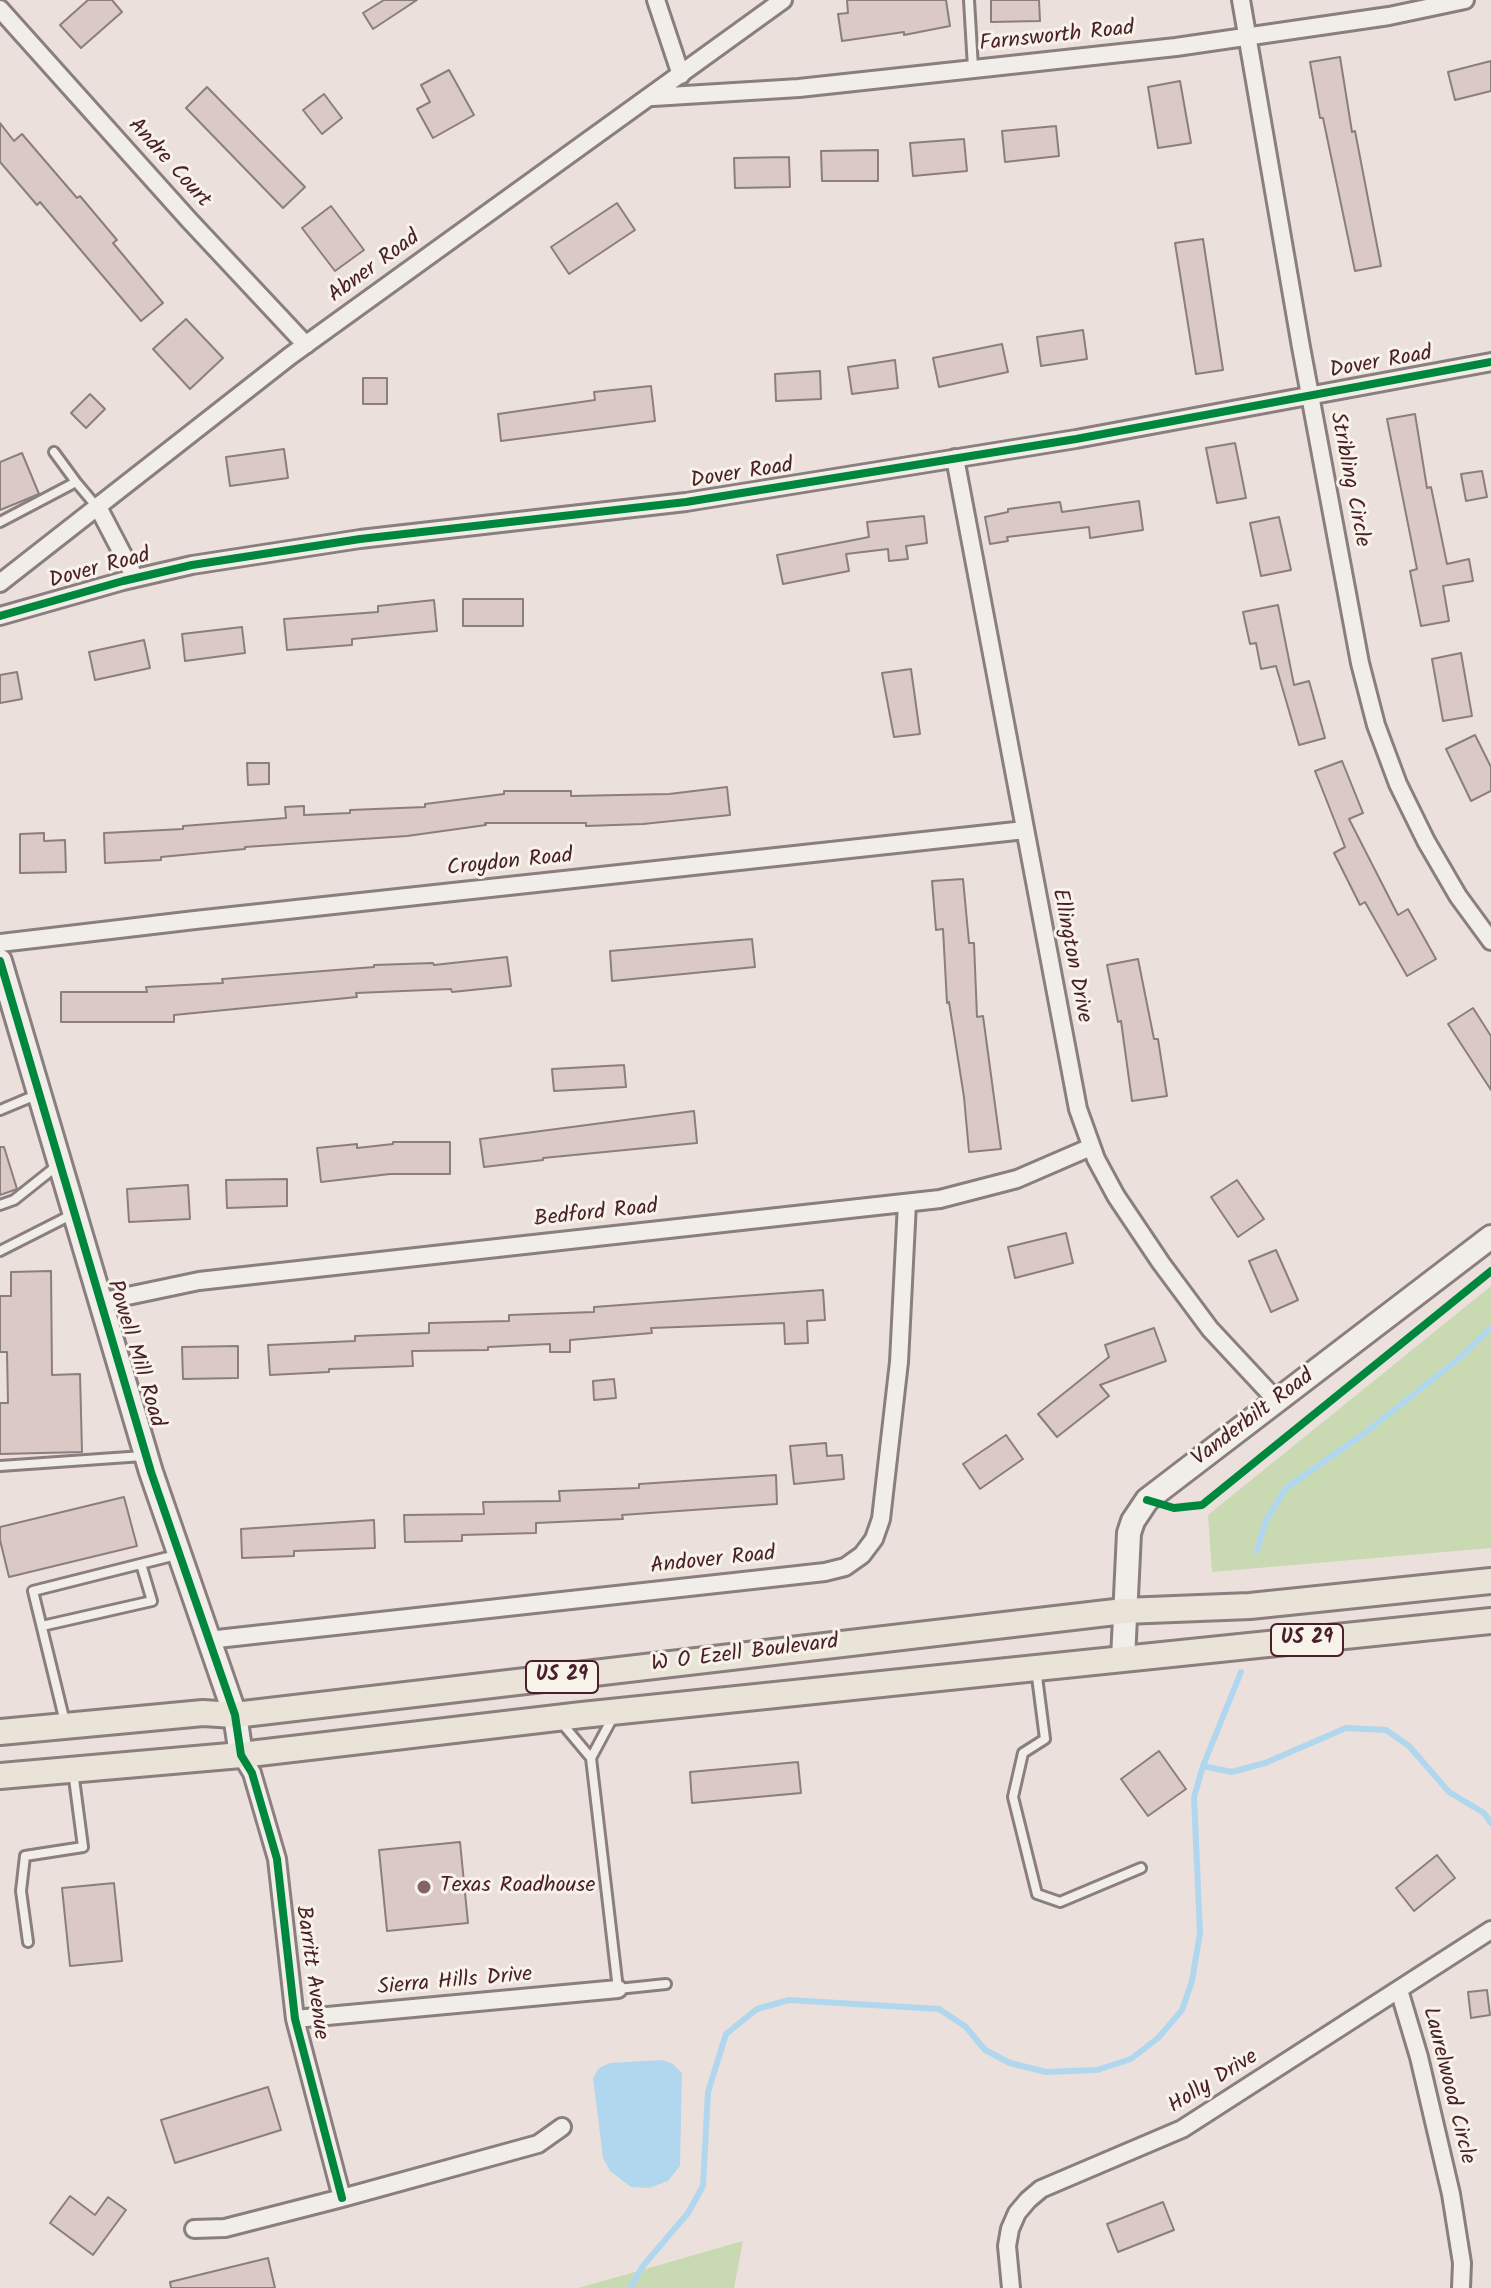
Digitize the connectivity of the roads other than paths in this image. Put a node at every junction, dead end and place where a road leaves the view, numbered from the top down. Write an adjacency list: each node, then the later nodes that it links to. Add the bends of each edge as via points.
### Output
1 (656, 0): 9 (street)
2 (783, 0): 9 (street, Abner Road)
3 (969, 0): 8 (lane)
4 (1241, 0): 7 (street, Stribling Circle)
5 (1465, 0): 7 (street, Farnsworth Road)
6 (0, 9): 11 (street, Andre Court)
7 (1248, 37): 8 (street, Farnsworth Road); 13 (street, Stribling Circle)
8 (973, 69): 10 (street, Farnsworth Road)
9 (681, 75): 10 (street, Abner Road)
10 (651, 97): 11 (street, Abner Road)
11 (306, 345): 17 (street, Abner Road)
12 (1491, 362): 13 (street, Dover Road)
13 (1310, 396): 15 (street, Dover Road); 23 (street, Stribling Circle, via 1376,725 1426,841)
14 (54, 452): 16 (lane)
15 (955, 458): 19 (street, Dover Road, via 686,502 360,539); 22 (street, Ellington Drive)
16 (76, 482): 17 (lane); 18 (lane)
17 (98, 507): 19 (street, Dover Road); 20 (street, Abner Road)
18 (0, 522)
19 (135, 578): 21 (street, Dover Road)
20 (0, 583)
21 (0, 616)
22 (1025, 830): 24 (street, Croydon Road); 28 (street, Ellington Drive, via 1074,1096)
23 (1491, 941)
24 (0, 943)
25 (0, 963): 26 (street, Powell Mill Road)
26 (39, 1094): 27 (lane); 29 (street, Powell Mill Road)
27 (0, 1110)
28 (1091, 1147): 30 (street, Bedford Road, via 1017,1179); 36 (street, Ellington Drive, via 1116,1196 1169,1274 1210,1329)
29 (59, 1165): 31 (lane); 32 (street, Powell Mill Road)
30 (907, 1203): 35 (street, Bedford Road, via 199,1281); 45 (street, Andover Road, via 899,1362 881,1519 862,1555 845,1567)
31 (0, 1205)
32 (74, 1214): 34 (lane); 35 (street, Powell Mill Road)
33 (1491, 1237): 36 (street, Vanderbilt Road)
34 (0, 1251)
35 (99, 1302): 37 (street, Powell Mill Road)
36 (1278, 1402): 42 (street, Vanderbilt Road, via 1139,1510 1129,1533)
37 (146, 1456): 38 (lane); 39 (street, Powell Mill Road)
38 (0, 1466)
39 (180, 1555): 40 (lane); 45 (street, Powell Mill Road)
40 (141, 1564): 44 (lane, via 33,1591); 44 (lane, via 152,1601)
41 (1491, 1581): 42 (main road, W O Ezell Boulevard / US 29, via 1250,1606)
42 (1124, 1611): 46 (street, Vanderbilt Road); 49 (main road, W O Ezell Boulevard / US 29)
43 (1491, 1621): 46 (main road, W O Ezell Boulevard / US 29)
44 (42, 1626): 51 (lane)
45 (208, 1640): 49 (street, Powell Mill Road)
46 (1123, 1659): 47 (main road, W O Ezell Boulevard / US 29)
47 (1036, 1668): 48 (main road, W O Ezell Boulevard / US 29); 57 (lane, via 1045,1739 1023,1753 1013,1797 1037,1894 1060,1902)
48 (617, 1711): 50 (main road, W O Ezell Boulevard / US 29); 54 (lane)
49 (235, 1715): 51 (main road, W O Ezell Boulevard / US 29, via 203,1713); 53 (street, Powell Mill Road)
50 (557, 1718): 53 (main road, W O Ezell Boulevard / US 29); 54 (lane)
51 (66, 1726): 52 (main road, W O Ezell Boulevard / US 29)
52 (0, 1732)
53 (241, 1755): 55 (main road, W O Ezell Boulevard / US 29); 63 (street, Barritt Avenue, via 252,1773 277,1859)
54 (591, 1758): 61 (lane)
55 (73, 1770): 56 (main road, W O Ezell Boulevard / US 29); 59 (lane, via 83,1847 25,1856 21,1891)
56 (0, 1776)
57 (1141, 1868)
58 (1491, 1930): 62 (street, Holly Drive)
59 (28, 1942)
60 (666, 1984): 61 (lane)
61 (618, 1989): 63 (street, Sierra Hills Drive)
62 (1399, 1990): 67 (street, Holly Drive, via 1182,2129 1034,2194 1010,2229); 68 (street, Laurelwood Circle, via 1445,2166 1462,2263)
63 (295, 2019): 65 (street, Barritt Avenue)
64 (562, 2127): 65 (street, via 538,2144)
65 (342, 2198): 66 (street, via 225,2228)
66 (194, 2229)
67 (1011, 2288)
68 (1461, 2288)

